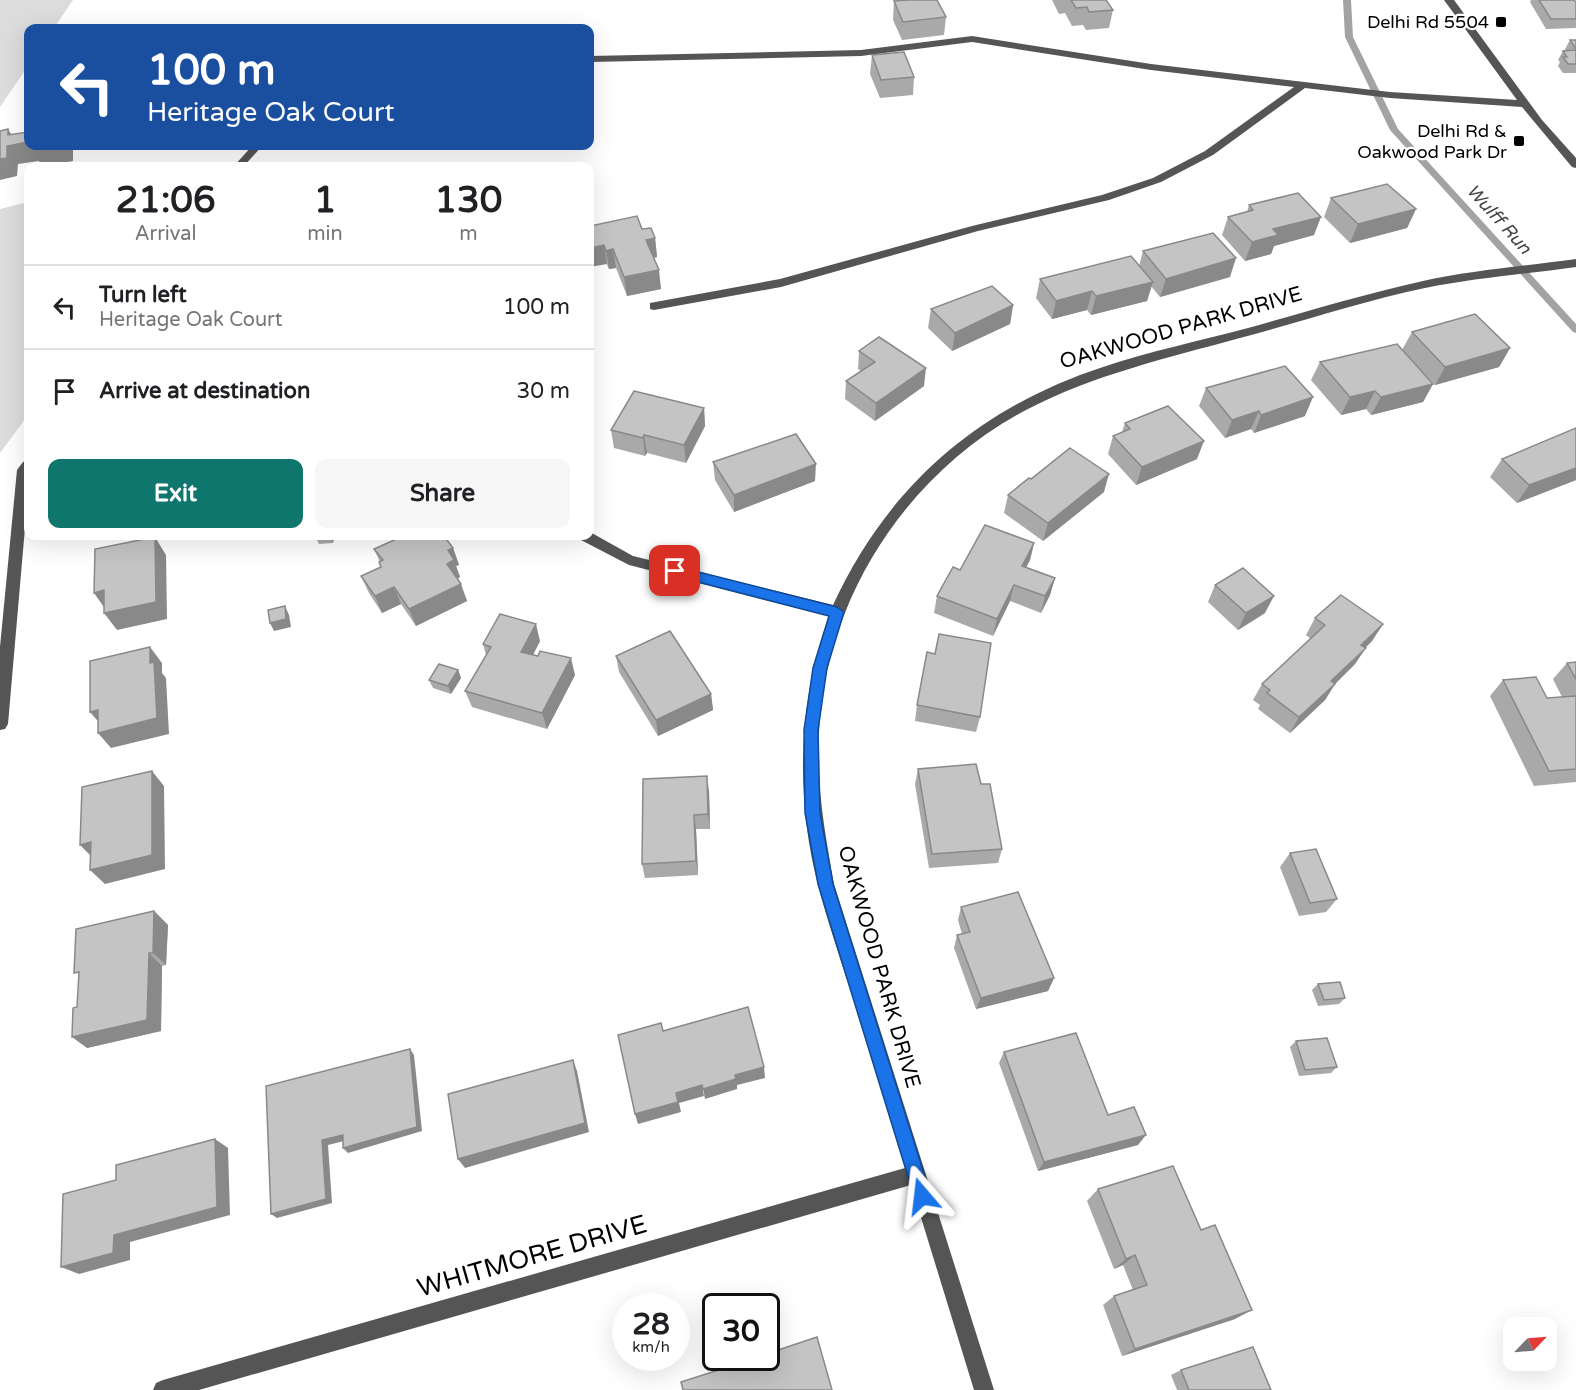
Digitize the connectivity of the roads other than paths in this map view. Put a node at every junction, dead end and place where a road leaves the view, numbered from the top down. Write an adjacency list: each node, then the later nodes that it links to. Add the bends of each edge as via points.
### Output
1 (1449, 0): 4 (street)
2 (594, 59): 3 (street, via 861,53 972,39 1151,67)
3 (1303, 85): 4 (street); 9 (street, via 1209,153 1157,180 1105,198 976,228 781,283)
4 (1525, 104): 7 (street)
5 (253, 150): 6 (street)
6 (243, 162)
7 (1576, 165)
8 (1576, 262): 12 (street, OAKWOOD PARK DRIVE, via 1425,284 1107,370 1061,387 973,436 933,469 889,518 860,563)
9 (654, 306)
10 (24, 487): 13 (street)
11 (593, 540): 12 (street, via 629,560)
12 (837, 612): 14 (street, OAKWOOD PARK DRIVE, via 820,668 811,730 813,813 826,884)
13 (0, 724)
14 (916, 1174): 15 (street, WHITMORE DRIVE); 16 (street, OAKWOOD PARK DRIVE)
15 (163, 1390)
16 (984, 1390)

